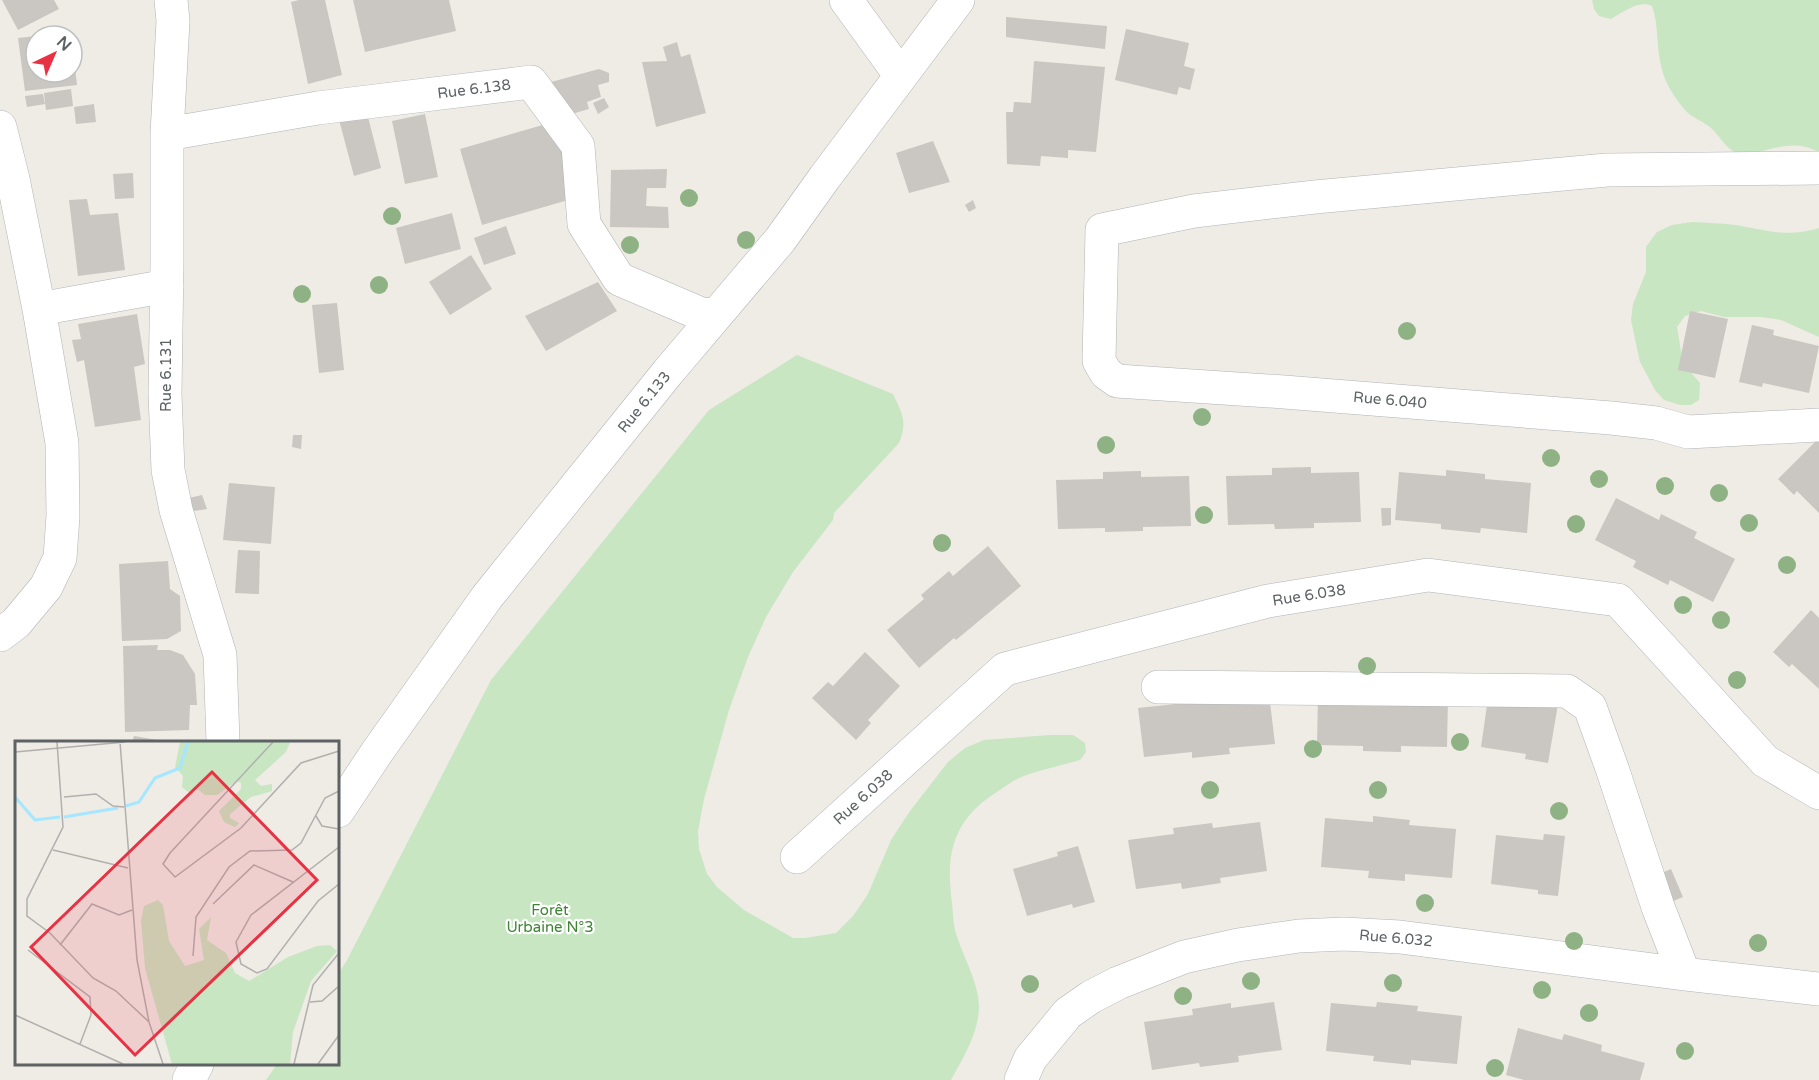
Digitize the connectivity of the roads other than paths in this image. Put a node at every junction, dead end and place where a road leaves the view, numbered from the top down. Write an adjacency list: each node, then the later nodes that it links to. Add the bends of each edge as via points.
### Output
1 (171, 0): 6 (street, Rue 6.131)
2 (846, 0): 4 (street)
3 (958, 0): 4 (street, Rue 6.133)
4 (901, 76): 10 (street, Rue 6.133, via 780,240)
5 (0, 127): 9 (street)
6 (166, 134): 8 (street, Rue 6.131); 10 (street, Rue 6.138, via 318,108 531,82 578,146 584,224 620,279 701,314)
7 (1819, 168): 11 (street, Rue 6.040, via 1607,170 1205,210 1102,230 1099,361 1117,381 1611,418 1656,423 1688,432)
8 (167, 286): 9 (street); 14 (street, Rue 6.131, via 168,470 176,510 220,655)
9 (39, 309): 12 (street, via 62,443 60,558 46,587)
10 (715, 315): 16 (street, Rue 6.133, via 487,597)
11 (1819, 425)
12 (0, 635)
13 (1158, 687): 18 (street, via 1567,691 1590,707)
14 (223, 741)
15 (1819, 793): 17 (street, Rue 6.038, via 1765,761 1618,600 1428,575 1268,601 1005,669)
16 (339, 809)
17 (797, 857)
18 (1684, 974): 19 (street, Rue 6.032); 22 (street, Rue 6.032, via 1344,933 1238,945 1185,957 1091,997 1068,1013 1030,1059)
19 (1819, 989)
20 (196, 1065): 21 (street)
21 (189, 1080)
22 (1021, 1080)

